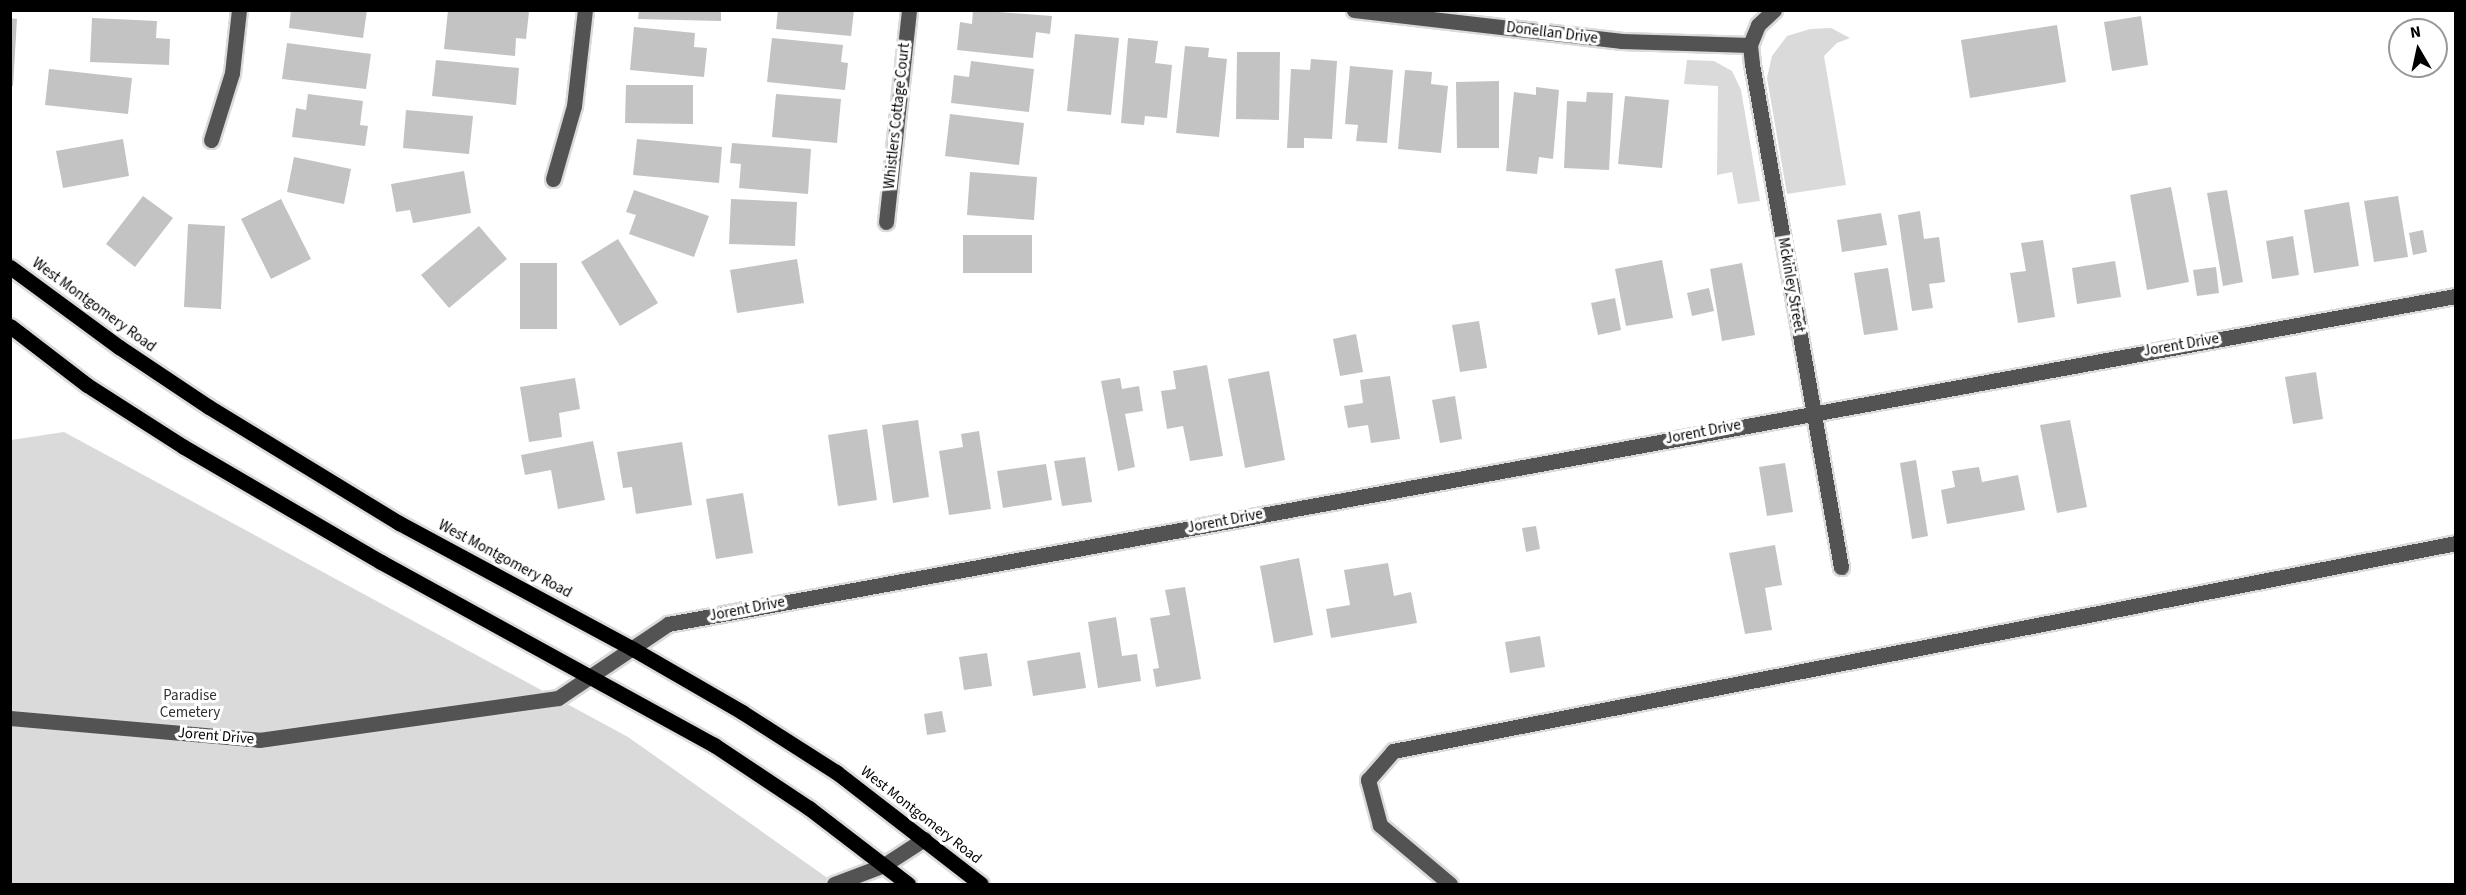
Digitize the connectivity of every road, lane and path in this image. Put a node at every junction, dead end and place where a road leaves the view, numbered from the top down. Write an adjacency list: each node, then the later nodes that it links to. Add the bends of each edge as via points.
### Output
1 (239, 10): 7 (street, via 231,73)
2 (585, 10): 8 (street, via 574,106)
3 (909, 10): 9 (street, Whistlers Cottage Court)
4 (1354, 10): 6 (street, Donellan Drive, via 1622,41)
5 (1774, 10): 6 (street, via 1758,25)
6 (1750, 45): 13 (street, Mckinley Street)
7 (211, 140)
8 (553, 179)
9 (886, 222)
10 (10, 267): 16 (main road, West Montgomery Road, via 209,407 399,523)
11 (2456, 296): 13 (street, Jorent Drive)
12 (10, 326): 17 (main road, via 87,384 184,447 381,562)
13 (1814, 412): 15 (street, Mckinley Street); 16 (street, Jorent Drive, via 668,624)
14 (2456, 543): 24 (street, via 1393,751 1368,780 1380,825)
15 (1841, 567)
16 (633, 649): 17 (street, Jorent Drive); 19 (main road, West Montgomery Road, via 836,772)
17 (592, 676): 18 (street, Jorent Drive, via 558,698 259,740); 20 (main road, via 714,745 809,808)
18 (10, 718)
19 (924, 839): 20 (street); 23 (main road, West Montgomery Road)
20 (884, 865): 21 (street); 22 (main road)
21 (834, 885)
22 (908, 885)
23 (981, 885)
24 (1450, 885)

